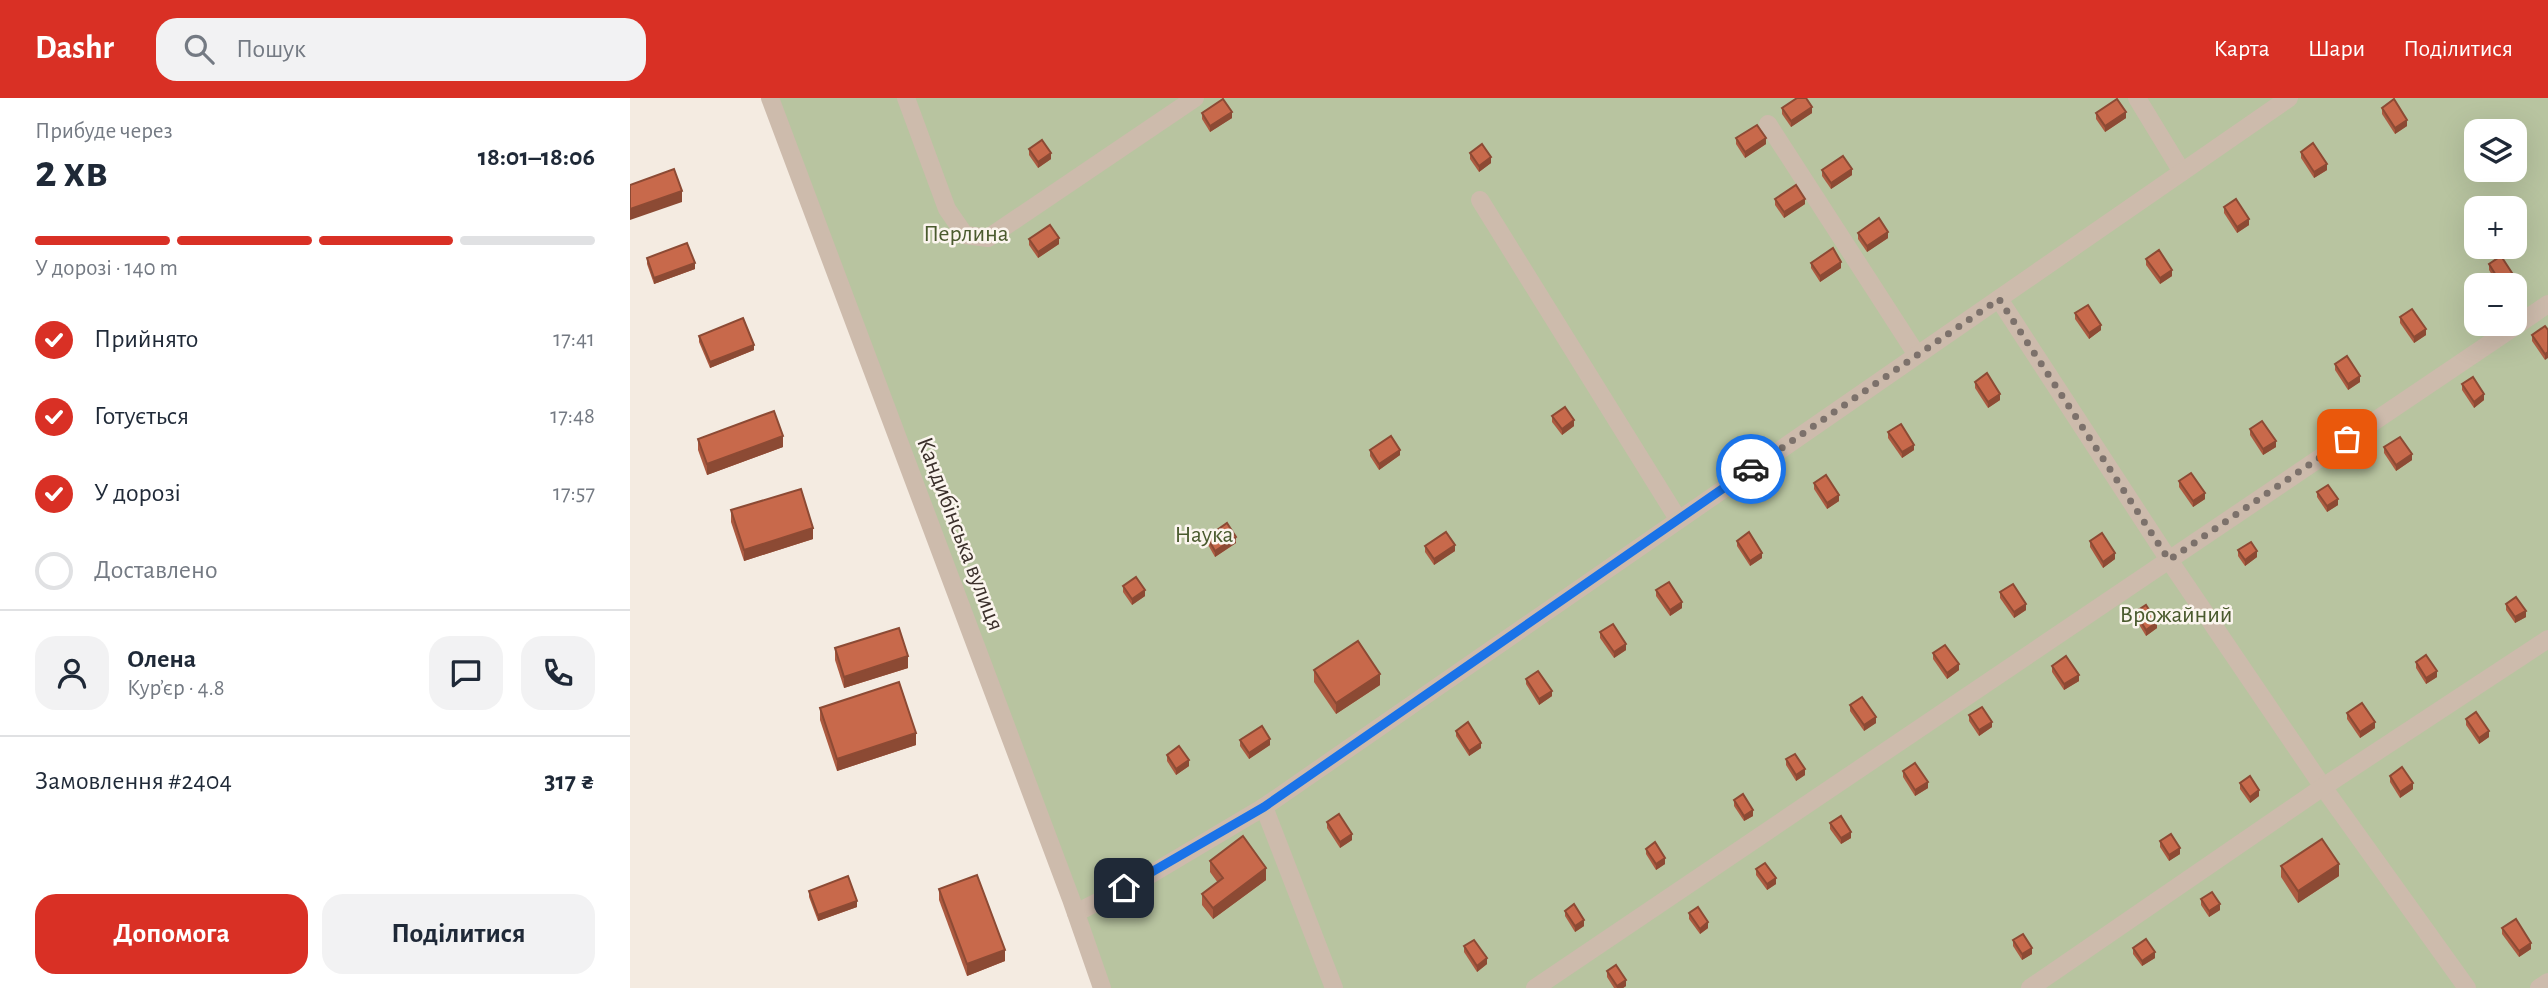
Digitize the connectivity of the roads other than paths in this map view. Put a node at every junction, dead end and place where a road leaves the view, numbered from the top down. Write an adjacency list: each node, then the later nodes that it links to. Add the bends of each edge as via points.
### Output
1 (770, 98): 17 (street, Кандибінська вулиця)
2 (906, 98): 3 (street, via 947,209 965,235 988,238)
3 (1195, 98)
4 (2137, 98): 7 (street)
5 (2289, 98): 7 (street)
6 (1768, 124): 11 (street)
7 (2182, 172): 9 (street)
8 (1480, 200): 12 (street)
9 (1999, 299): 11 (street); 13 (street)
10 (2548, 304): 13 (street)
11 (1917, 355): 12 (street)
12 (1678, 519): 16 (street)
13 (2169, 560): 15 (street); 21 (street)
14 (2548, 639): 15 (street)
15 (2323, 787): 22 (street); 23 (street)
16 (1264, 807): 17 (street); 20 (street)
17 (1076, 913): 19 (street, Кандибінська вулиця)
18 (2548, 982): 24 (street)
19 (1102, 988)
20 (1334, 988)
21 (1535, 988)
22 (2030, 988)
23 (2467, 988)
24 (2539, 988)

